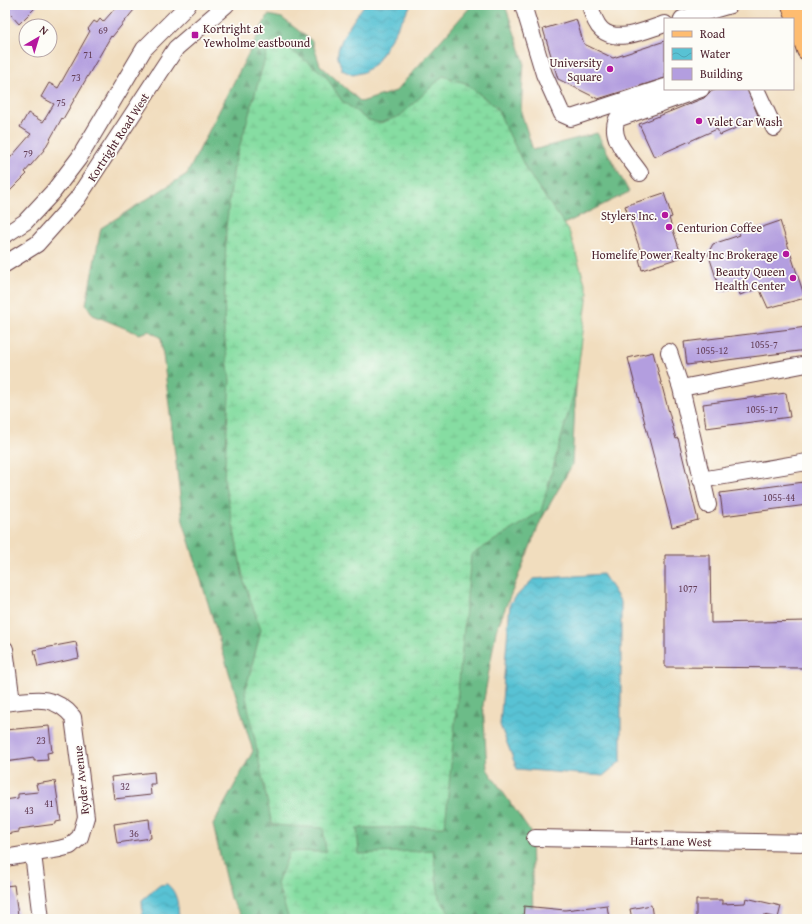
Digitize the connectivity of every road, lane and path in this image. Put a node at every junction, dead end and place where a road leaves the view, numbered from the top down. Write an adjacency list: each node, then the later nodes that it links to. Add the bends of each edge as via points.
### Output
1 (188, 5): 16 (street, Kortright Road West, via 144,49 79,158 54,192 25,222)
2 (523, 5): 11 (street, via 544,74 562,114 572,118)
3 (590, 5): 9 (street, via 601,30 612,36 630,34)
4 (730, 5): 7 (street)
5 (792, 5): 10 (main road)
6 (221, 6): 17 (street, Kortright Road West, via 176,48 77,199 36,244)
7 (706, 16): 8 (street)
8 (690, 18)
9 (664, 24)
10 (801, 46)
11 (664, 87)
12 (698, 90): 15 (street, via 616,119 613,127 615,137)
13 (756, 90): 14 (street)
14 (774, 128)
15 (640, 173)
16 (5, 235)
17 (5, 264)
18 (669, 352): 20 (street)
19 (807, 364): 20 (street)
20 (681, 388): 22 (street)
21 (807, 462): 22 (street)
22 (701, 480): 23 (street)
23 (708, 505)
24 (5, 649): 25 (street)
25 (8, 703): 28 (street, Ryder Avenue, via 33,699 51,700 65,708 73,717 86,817 80,837 70,846)
26 (535, 838): 27 (street, Harts Lane West)
27 (807, 843)
28 (33, 854): 29 (street, Ryder Avenue); 30 (street)
29 (5, 858)
30 (41, 919)

